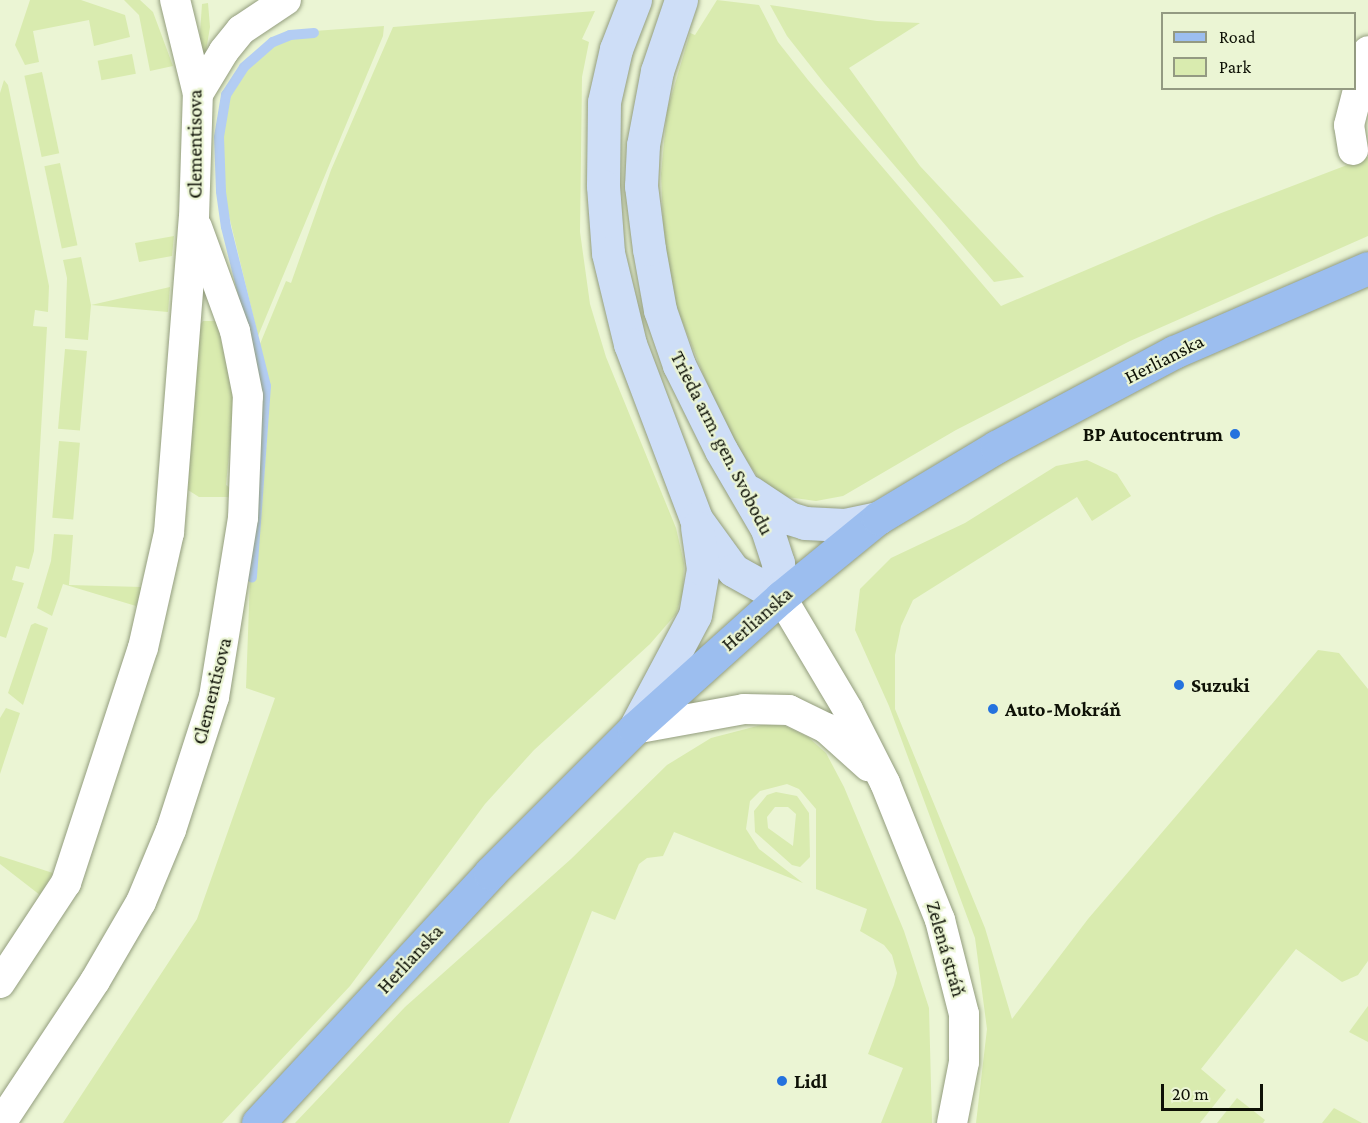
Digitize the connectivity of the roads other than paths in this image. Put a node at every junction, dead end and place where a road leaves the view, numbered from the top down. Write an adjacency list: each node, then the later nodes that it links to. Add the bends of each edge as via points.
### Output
1 (286, 0): 6 (street, via 241,30)
2 (635, 0): 12 (street, Trieda arm. gen. Svobodu, via 616,49 604,102 603,186 608,254 630,344)
3 (681, 0): 10 (street, Trieda arm. gen. Svobodu, via 663,48 643,145 641,186 649,249 660,310 679,365)
4 (180, 3): 6 (street, Clementisova)
5 (1368, 51): 7 (street, via 1349,125)
6 (198, 94): 8 (street, Clementisova)
7 (1353, 150)
8 (194, 218): 16 (street, Clementisova, via 169,533 148,631 66,883); 17 (street, Clementisova, via 235,331 248,396 243,518 217,685 171,830 141,902 95,981)
9 (1368, 268): 11 (main road, Herlianska, via 1174,352 996,447)
10 (744, 488): 11 (street, via 789,518 805,523 845,525); 13 (street, Trieda arm. gen. Svobodu, via 775,549)
11 (878, 518): 13 (main road, Herlianska)
12 (696, 519): 13 (street, Trieda arm. gen. Svobodu, via 733,570); 14 (street, via 703,569 695,615)
13 (780, 597): 14 (main road, Herlianska); 15 (street, Zelená stráň, via 848,710)
14 (634, 729): 15 (street, via 736,710 789,710 833,733); 18 (main road, Herlianska, via 490,873)
15 (885, 783): 19 (street, Zelená stráň, via 925,877 960,991 964,1062)
16 (0, 983)
17 (1, 1123)
18 (258, 1123)
19 (952, 1123)

